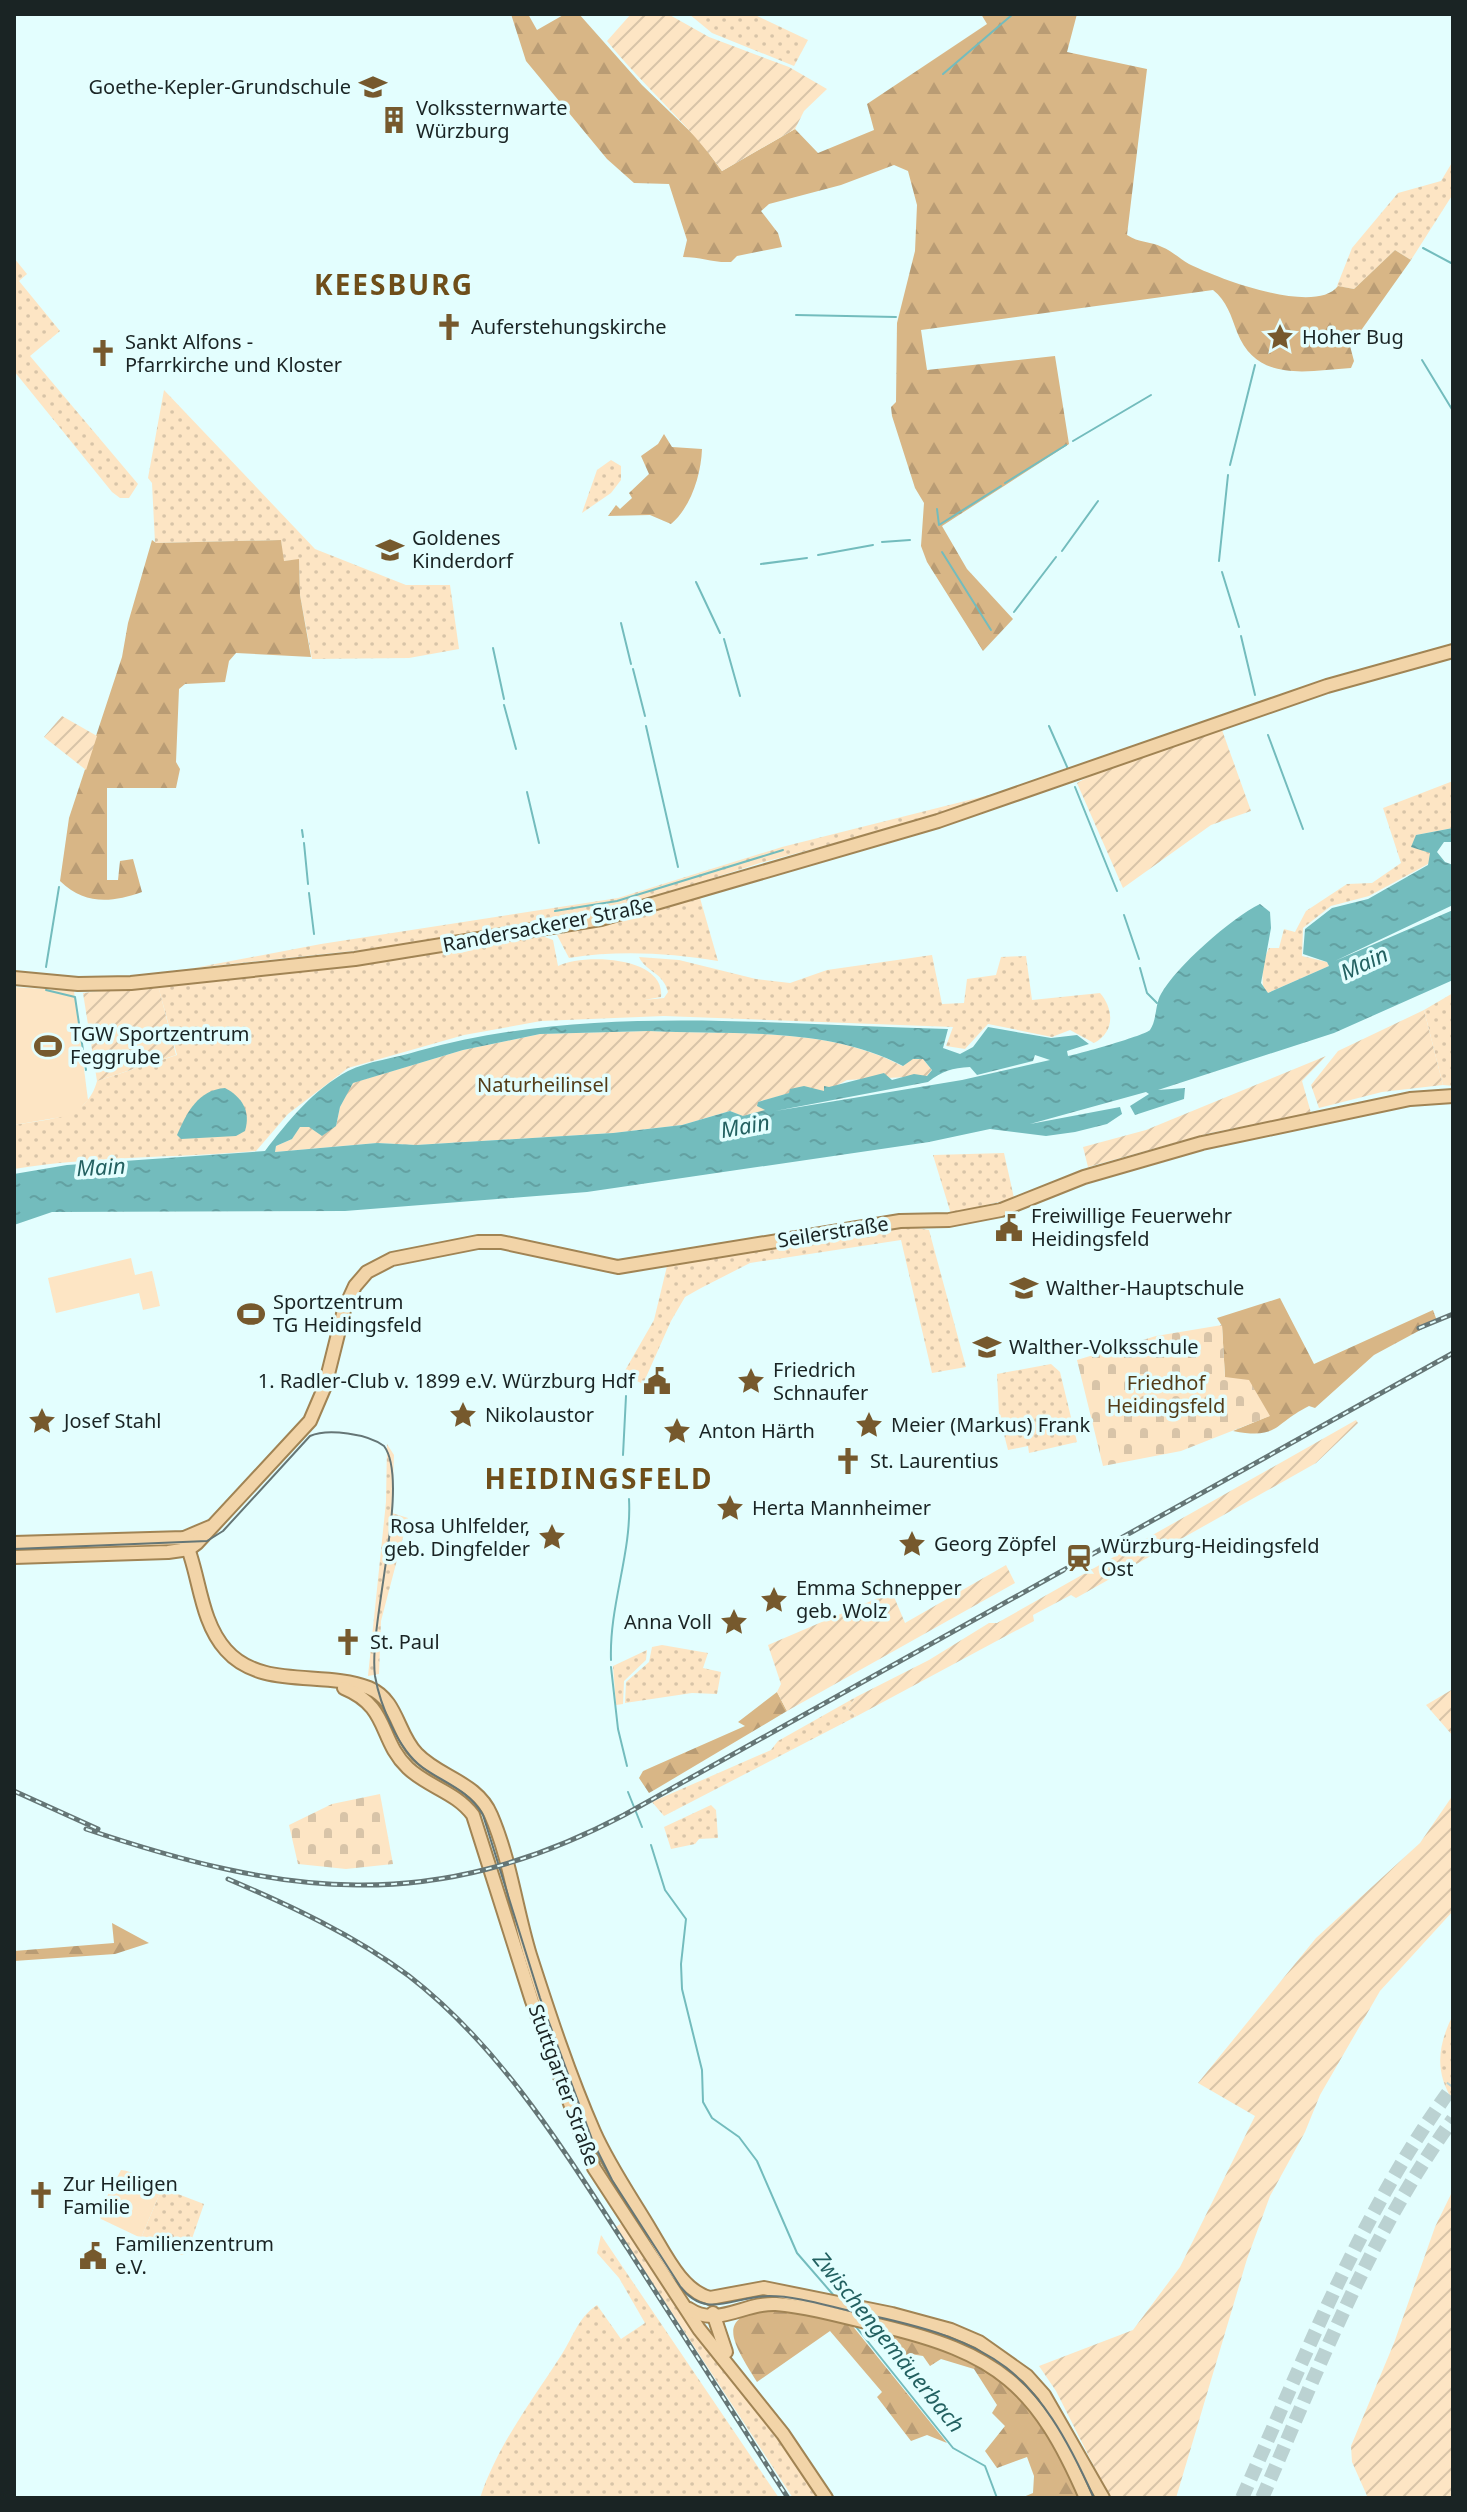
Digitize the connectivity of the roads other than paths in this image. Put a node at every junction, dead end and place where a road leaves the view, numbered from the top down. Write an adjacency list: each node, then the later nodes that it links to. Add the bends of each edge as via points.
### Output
1 (1453, 651): 2 (main road, Randersackerer Straße, via 1327,686 938,821 663,903 551,928 355,959 131,983)
2 (14, 978)
3 (1453, 1096): 5 (main road, Seilerstraße, via 1410,1099 1202,1143 1084,1177 1001,1210 949,1220 900,1221 618,1267 501,1242 392,1259 367,1272 355,1286 310,1421 216,1524)
4 (14, 1543): 5 (main road)
5 (186, 1543): 6 (main road); 7 (main road, via 213,1632 226,1650 243,1665)
6 (14, 1557)
7 (330, 1682): 8 (main road, Stuttgarter Straße, via 372,1703 405,1765 467,1808 477,1823); 9 (main road, Stuttgarter Straße, via 365,1686 383,1695 418,1755 479,1796 493,1822)
8 (496, 1889): 9 (main road); 11 (main road, Stuttgarter Straße, via 594,2168)
9 (513, 1889): 10 (main road, Stuttgarter Straße, via 539,1982 595,2134 668,2260 691,2288)
10 (710, 2298): 12 (main road, Stuttgarter Straße); 17 (main road, via 764,2288 823,2299 951,2330 998,2353 1027,2376 1058,2415)
11 (686, 2308): 12 (main road); 13 (main road, Stuttgarter Straße)
12 (710, 2318): 13 (main road, Stuttgarter Straße); 14 (main road, Stuttgarter Straße); 16 (main road, via 763,2305 828,2314 944,2341 990,2363 1018,2385 1048,2422)
13 (711, 2341): 14 (main road, Stuttgarter Straße)
14 (744, 2383): 15 (main road, Stuttgarter Straße)
15 (826, 2498)
16 (1086, 2498)
17 (1103, 2498)

